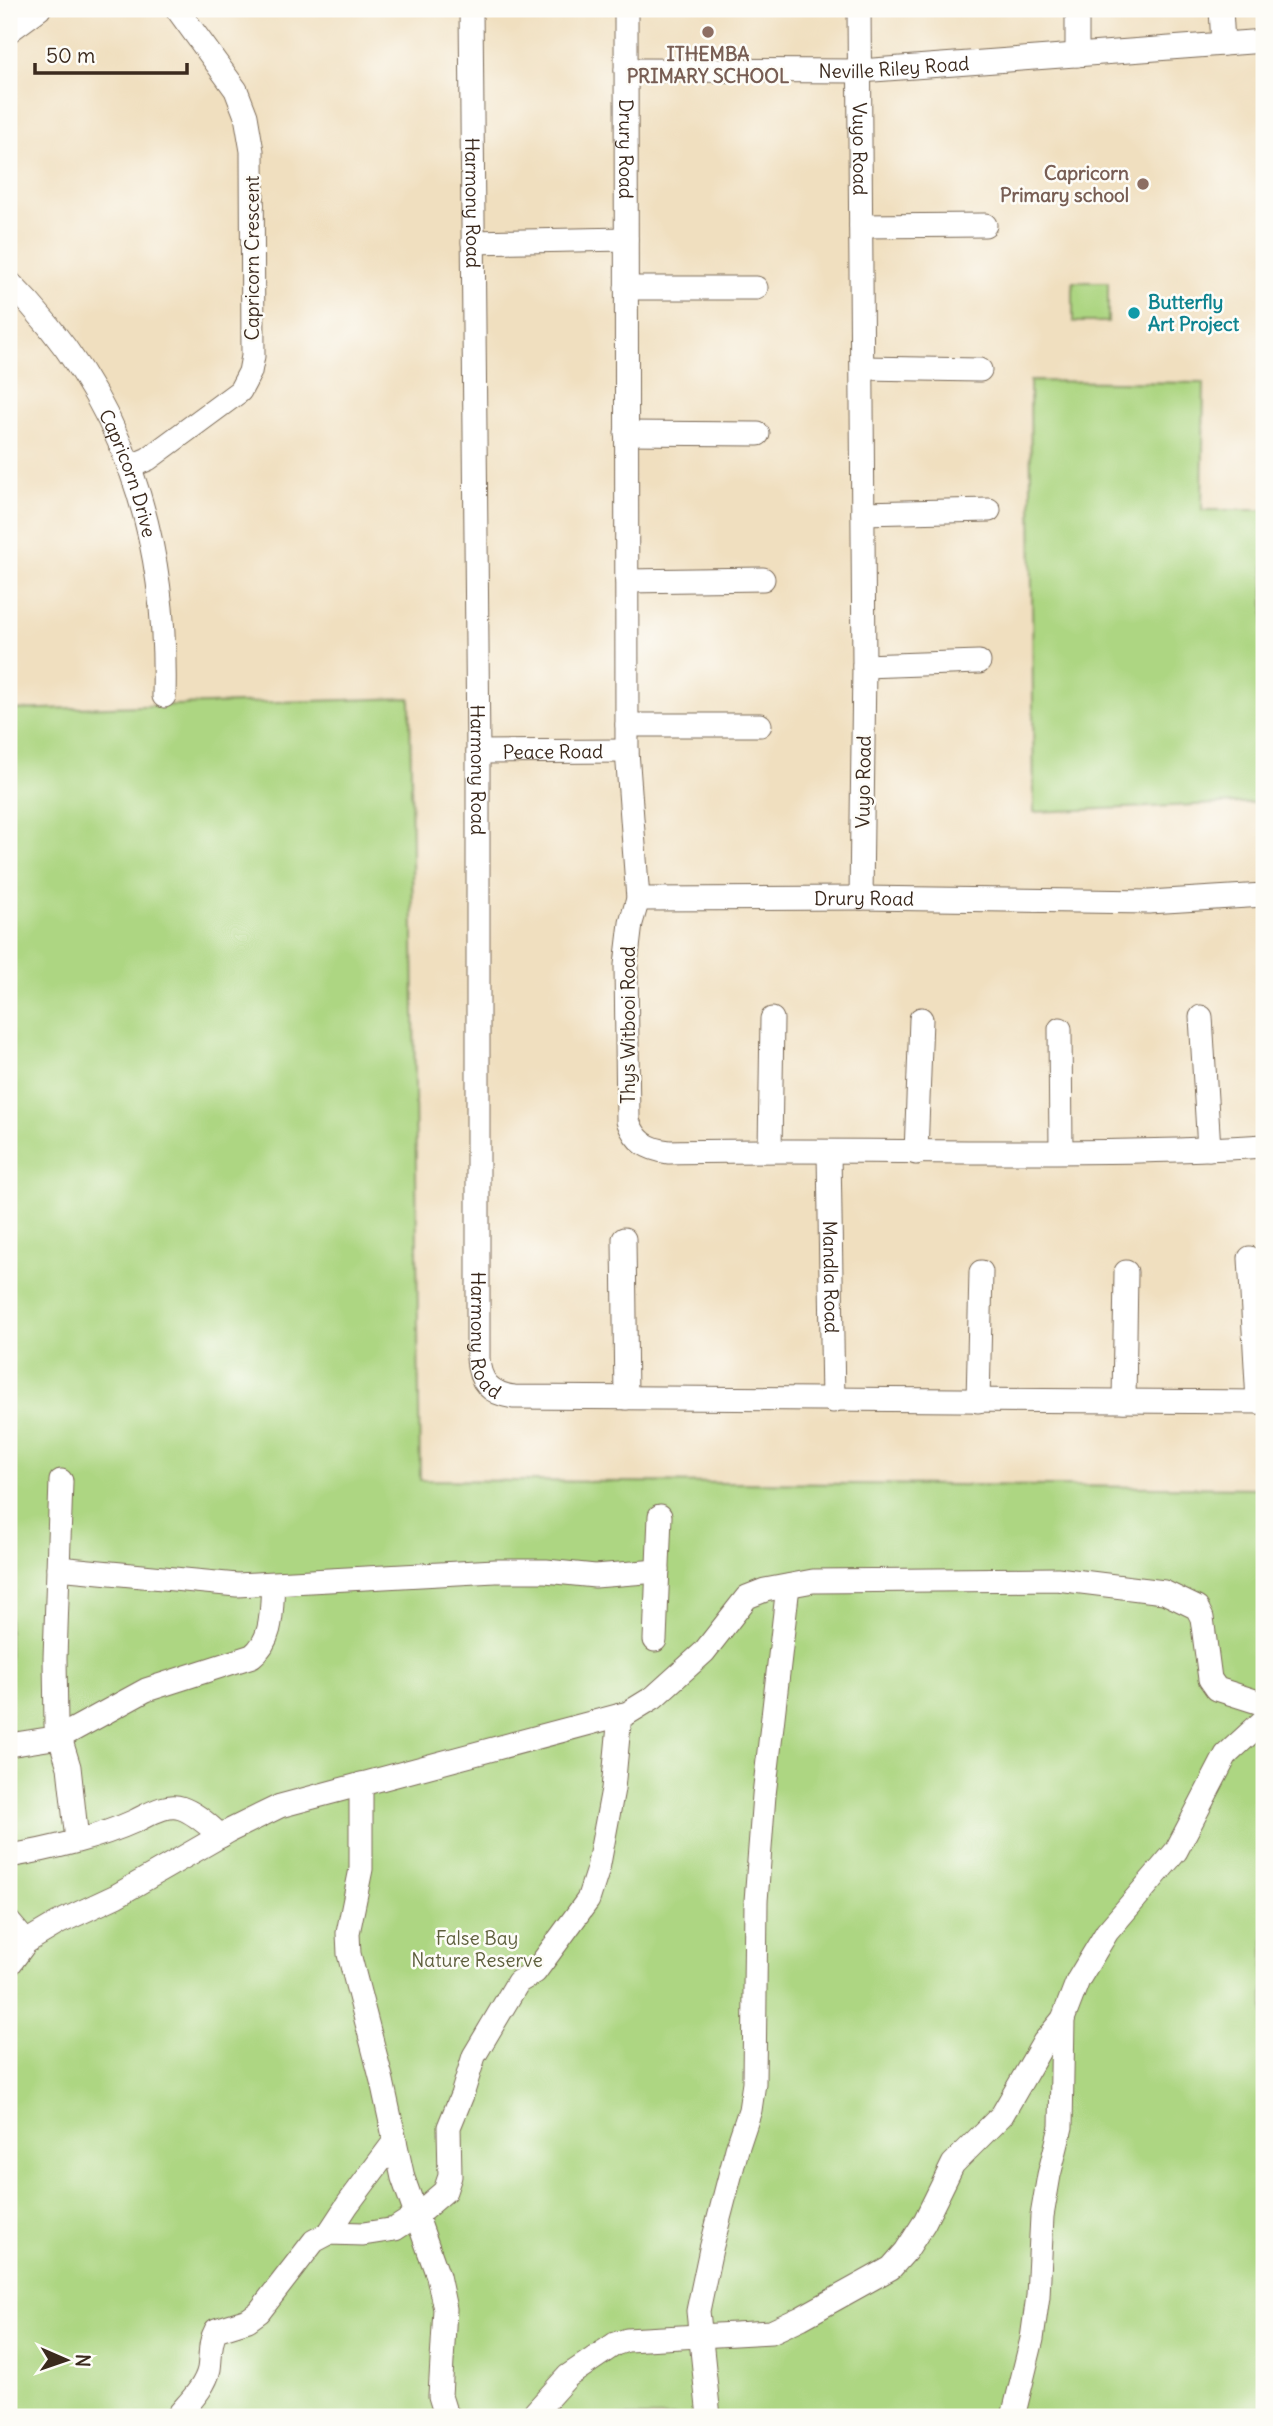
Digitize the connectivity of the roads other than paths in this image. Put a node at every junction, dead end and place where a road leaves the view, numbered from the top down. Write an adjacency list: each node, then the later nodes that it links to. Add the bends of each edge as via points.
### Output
1 (39, 9): 8 (street)
2 (177, 9): 25 (street, Capricorn Crescent, via 236,90 246,116 252,151 253,356 240,391 148,459)
3 (471, 9): 17 (street, Harmony Road)
4 (626, 9): 12 (street, Drury Road)
5 (859, 9): 13 (street, Vuyo Road)
6 (1077, 9): 11 (street)
7 (1221, 9): 10 (street)
8 (9, 31)
9 (1264, 41): 10 (street, Neville Riley Road)
10 (1223, 44): 11 (street, Neville Riley Road)
11 (1077, 55): 13 (street, Neville Riley Road)
12 (626, 70): 13 (street, Neville Riley Road); 16 (street, Drury Road)
13 (860, 71): 15 (street, Vuyo Road)
14 (985, 225): 15 (street)
15 (862, 226): 21 (street, Vuyo Road)
16 (626, 239): 17 (street); 19 (street, Drury Road)
17 (473, 242): 36 (street, Harmony Road)
18 (9, 282): 25 (street, Capricorn Drive, via 81,369)
19 (626, 288): 20 (street); 23 (street, Drury Road)
20 (756, 288)
21 (863, 368): 22 (street); 27 (street, Vuyo Road)
22 (980, 370)
23 (626, 433): 24 (street); 29 (street, Drury Road)
24 (758, 434)
25 (129, 467): 32 (street, Capricorn Drive, via 158,569 164,617)
26 (989, 510): 27 (street)
27 (863, 513): 31 (street, Vuyo Road)
28 (763, 579): 29 (street)
29 (627, 581): 34 (street, Drury Road)
30 (979, 662): 31 (street)
31 (864, 666): 38 (street, Vuyo Road)
32 (164, 696)
33 (760, 724): 34 (street)
34 (627, 725): 35 (street, Drury Road)
35 (627, 751): 36 (street, Peace Road); 39 (street, Drury Road)
36 (478, 752): 54 (street, Harmony Road, via 479,1369 489,1388 514,1398)
37 (1264, 895): 38 (street, Drury Road, via 1149,902)
38 (861, 898): 39 (street, Drury Road)
39 (638, 899): 46 (street, Thys Witbooi Road, via 626,965 628,1121 633,1134 642,1145 669,1152)
40 (1201, 1017): 45 (street)
41 (772, 1019): 46 (street)
42 (921, 1019): 49 (street)
43 (1060, 1029): 47 (street)
44 (1264, 1146): 45 (street, Thys Witbooi Road)
45 (1209, 1149): 47 (street, Thys Witbooi Road)
46 (771, 1150): 48 (street, Thys Witbooi Road)
47 (1061, 1151): 49 (street, Thys Witbooi Road)
48 (830, 1153): 49 (street, Thys Witbooi Road); 55 (street, Mandla Road)
49 (916, 1153)
50 (624, 1239): 54 (street)
51 (1250, 1258): 58 (street, Harmony Road)
52 (981, 1272): 56 (street)
53 (1126, 1272): 57 (street)
54 (626, 1398): 55 (street, Harmony Road)
55 (832, 1401): 56 (street, Harmony Road)
56 (978, 1401): 57 (street, Harmony Road)
57 (1124, 1401): 58 (street, Harmony Road)
58 (1261, 1402)
59 (61, 1481): 61 (street)
60 (660, 1516): 62 (street)
61 (58, 1568): 63 (street, via 237,1585); 69 (street, via 55,1671)
62 (658, 1572): 63 (street, via 595,1576 495,1570); 65 (street)
63 (273, 1584): 69 (street, via 267,1638 252,1656 146,1690)
64 (788, 1586): 66 (street, via 813,1581 1057,1579 1164,1592 1197,1608 1210,1679 1217,1689); 67 (street, via 747,1597 704,1652 654,1697); 82 (street, via 756,1901 754,2083 711,2249 698,2311)
65 (655, 1640)
66 (1264, 1704)
67 (620, 1715): 71 (street); 80 (street, via 613,1789 588,1900 535,1972 518,1982 474,2056 449,2127 450,2176 445,2191)
68 (1264, 1720): 78 (street, via 1226,1755 1176,1851 1107,1932 1078,1980)
69 (60, 1737): 70 (street); 73 (street, via 69,1767)
70 (9, 1745)
71 (361, 1784): 72 (street, via 279,1806); 79 (street, via 361,1869 348,1933 349,1954)
72 (222, 1836): 73 (street, via 199,1818 174,1807); 76 (street)
73 (77, 1840): 74 (street)
74 (9, 1856)
75 (9, 1922): 76 (street)
76 (26, 1942): 77 (street)
77 (9, 1965)
78 (1063, 2019): 82 (street, via 1044,2042 1002,2115 953,2164 924,2223 891,2267 771,2332); 87 (street, via 1061,2127 1042,2216 1032,2339)
79 (395, 2141): 80 (street); 81 (street)
80 (415, 2216): 81 (street, via 395,2229); 84 (street, via 445,2309 440,2396)
81 (329, 2233): 83 (street, via 314,2241 259,2312 216,2330 203,2385)
82 (700, 2338): 85 (street, via 615,2344 568,2375); 86 (street)
83 (177, 2417)
84 (450, 2417)
85 (531, 2417)
86 (709, 2417)
87 (1013, 2417)

